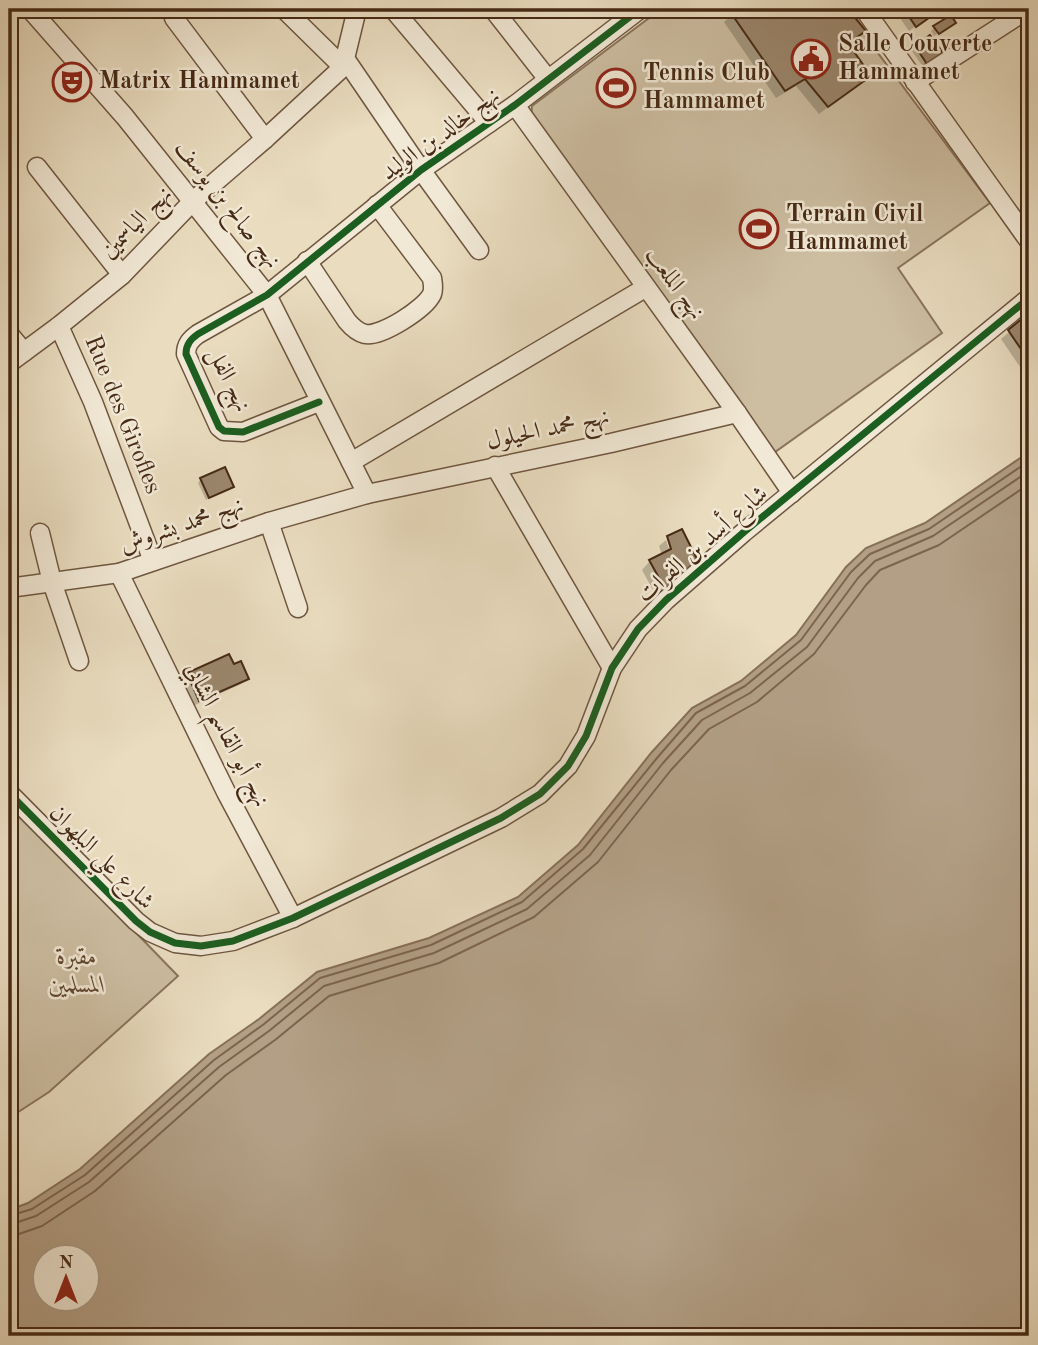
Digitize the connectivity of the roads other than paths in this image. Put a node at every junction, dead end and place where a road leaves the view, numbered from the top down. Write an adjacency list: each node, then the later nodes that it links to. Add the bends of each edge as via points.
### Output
1 (30, 9): 18 (street, نهج صالح بن يوسف)
2 (284, 9): 10 (street)
3 (357, 9): 10 (street)
4 (393, 9): 14 (street)
5 (493, 9): 11 (street)
6 (640, 9): 11 (street, نهج خالد بن الوليد)
7 (864, 9): 12 (street)
8 (1028, 9): 12 (street)
9 (174, 18): 15 (street)
10 (343, 62): 15 (street, نهج الياسمين); 17 (street)
11 (547, 78): 13 (street, نهج خالد بن الوليد)
12 (915, 82): 20 (street)
13 (515, 105): 14 (street, نهج خالد بن الوليد); 24 (street, نهج الملعب)
14 (489, 123): 17 (street, نهج خالد بن الوليد)
15 (265, 139): 18 (street, نهج الياسمين)
16 (37, 167): 23 (street)
17 (421, 170): 19 (street, نهج خالد بن الوليد); 21 (street)
18 (193, 201): 23 (street, نهج الياسمين); 25 (street, نهج صالح بن يوسف)
19 (377, 205): 22 (street, نهج خالد بن الوليد); 22 (street, via 432,278 432,294 421,307 386,330 364,334 347,321)
20 (1029, 241)
21 (479, 250)
22 (307, 261): 25 (street, نهج خالد بن الوليد)
23 (122, 275): 27 (street, نهج الياسمين)
24 (645, 288): 32 (street, نهج الملعب); 33 (street)
25 (267, 295): 31 (street, نهج صالح بن يوسف); 31 (street, نهج الفل, via 198,334 186,349 219,427 243,432)
26 (1029, 298): 35 (street, شارع أسد بن الفرات)
27 (59, 326): 29 (street, نهج الياسمين); 39 (street, Rue des Girofles)
28 (9, 334): 29 (street)
29 (24, 352): 30 (street, نهج الياسمين)
30 (9, 363)
31 (319, 402): 33 (street, نهج صالح بن يوسف)
32 (737, 413): 34 (street, نهج محمد الحيلول); 35 (street, نهج الملعب)
33 (351, 462): 36 (street, نهج صالح بن يوسف)
34 (495, 466): 36 (street, نهج محمد الحيلول); 45 (street)
35 (792, 493): 45 (street, شارع أسد بن الفرات, via 666,600 638,629)
36 (367, 494): 37 (street, نهج محمد بشروش)
37 (269, 522): 39 (street, نهج محمد بشروش); 43 (street)
38 (40, 533): 41 (street)
39 (153, 561): 40 (street, نهج محمد بشروش)
40 (119, 573): 41 (street, نهج محمد بشروش); 47 (street, نهج أبو القاسم الشابي)
41 (52, 582): 42 (street, نهج محمد بشروش); 44 (street)
42 (9, 588)
43 (298, 608)
44 (79, 661)
45 (611, 668): 47 (street, شارع أسد بن الفرات, via 586,736 568,766 540,794 501,818)
46 (9, 793): 47 (street, شارع علي البلهوان, via 157,936 183,944 218,945)
47 (293, 918)

